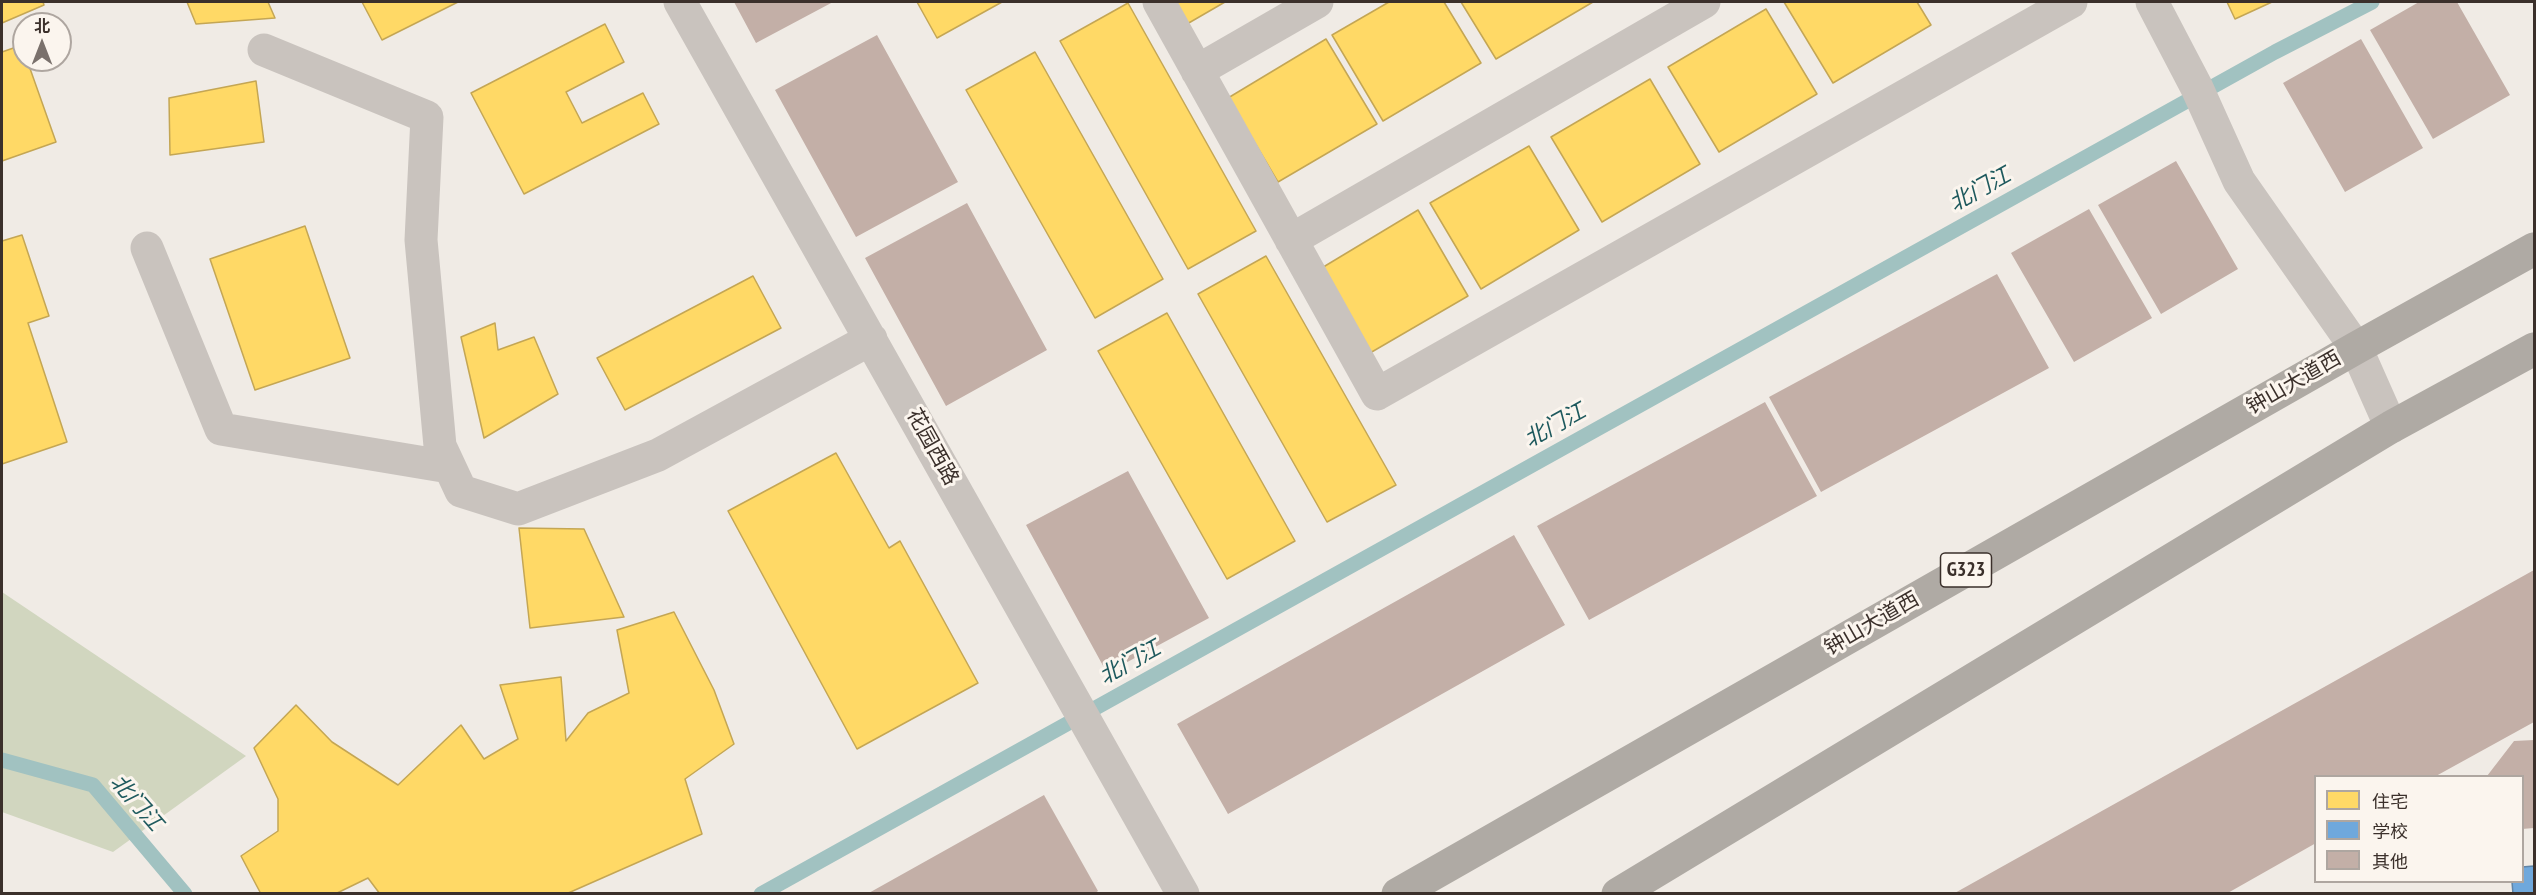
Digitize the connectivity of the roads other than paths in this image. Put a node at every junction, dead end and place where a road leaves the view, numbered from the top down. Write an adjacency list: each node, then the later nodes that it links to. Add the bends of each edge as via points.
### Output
1 (681, 2): 12 (street, 花园西路)
2 (1159, 2): 8 (street)
3 (1317, 2): 8 (street)
4 (1704, 2): 9 (street)
5 (2071, 2): 9 (street, via 1377,394)
6 (2152, 2): 13 (street, via 2239,181)
7 (264, 50): 16 (street, via 427,117 420,240 440,446)
8 (1197, 71): 9 (street)
9 (1291, 240)
10 (147, 248): 16 (street, via 221,429)
11 (2535, 249): 13 (highway, 钟山大道西 / G323)
12 (871, 339): 16 (street, via 658,455 518,509 461,491); 17 (street, 花园西路)
13 (2356, 348): 15 (street); 18 (highway, 钟山大道西 / G323)
14 (2535, 349): 15 (highway)
15 (2391, 427): 19 (highway)
16 (449, 467)
17 (1184, 894)
18 (1398, 894)
19 (1618, 894)

